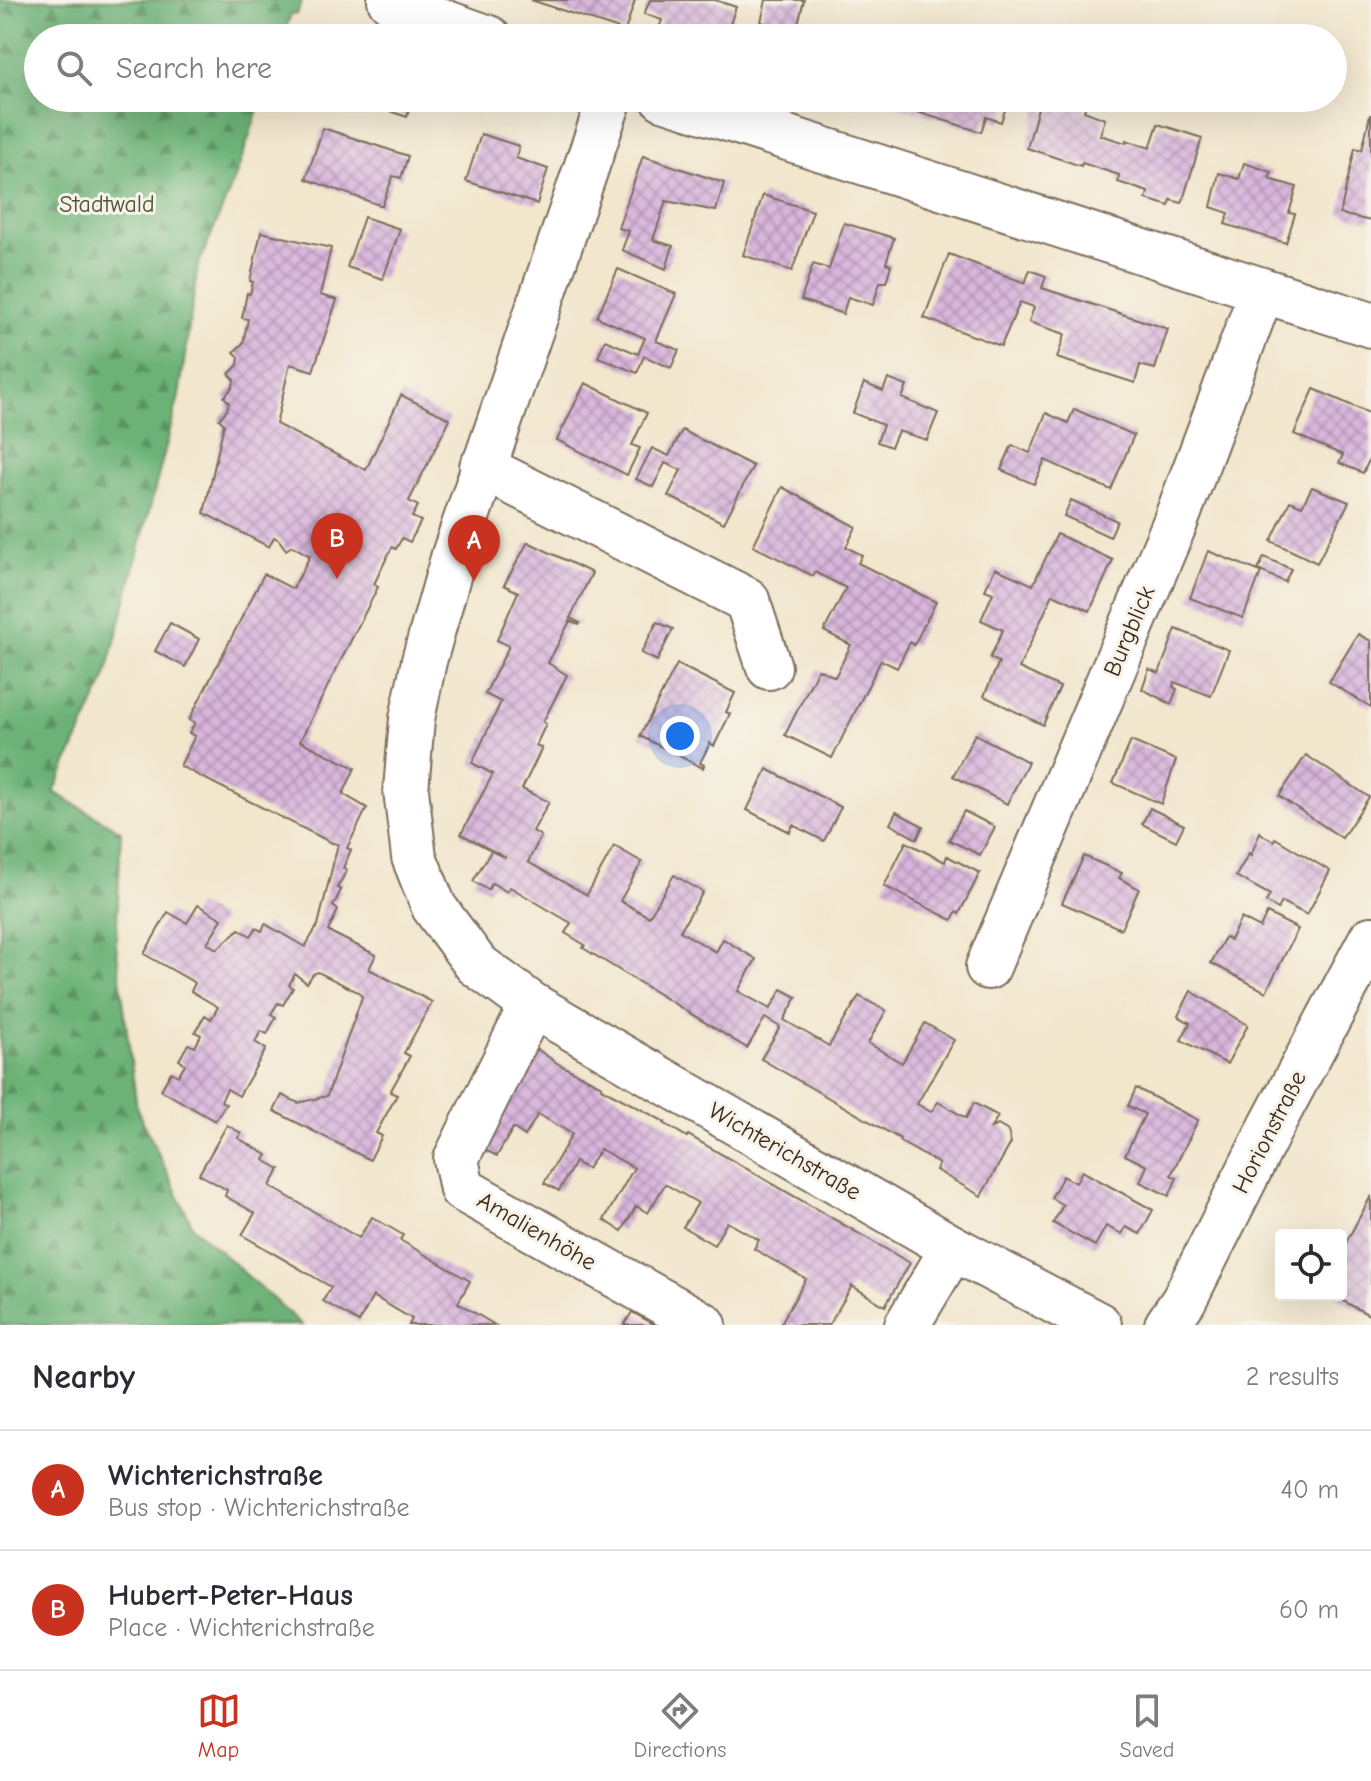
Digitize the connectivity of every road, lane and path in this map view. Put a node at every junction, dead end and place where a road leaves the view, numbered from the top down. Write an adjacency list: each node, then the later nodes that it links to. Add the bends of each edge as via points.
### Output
1 (393, 2): 2 (street)
2 (452, 24)
3 (605, 112): 7 (street, Wichterichstraße)
4 (706, 112): 5 (street)
5 (1262, 291): 6 (street); 10 (street, Burgblick, via 1175,523)
6 (1371, 325)
7 (482, 467): 8 (street, via 747,600); 11 (street, Wichterichstraße, via 424,661 406,790 414,857 434,907 476,964)
8 (769, 667)
9 (1371, 939): 16 (street, Horionstraße)
10 (988, 967)
11 (532, 1005): 12 (street, Wichterichstraße); 13 (street, Amalienhöhe, via 456,1159 462,1189)
12 (953, 1248): 14 (street); 15 (street, Wichterichstraße)
13 (704, 1325)
14 (907, 1325)
15 (1099, 1325)
16 (1167, 1325)

